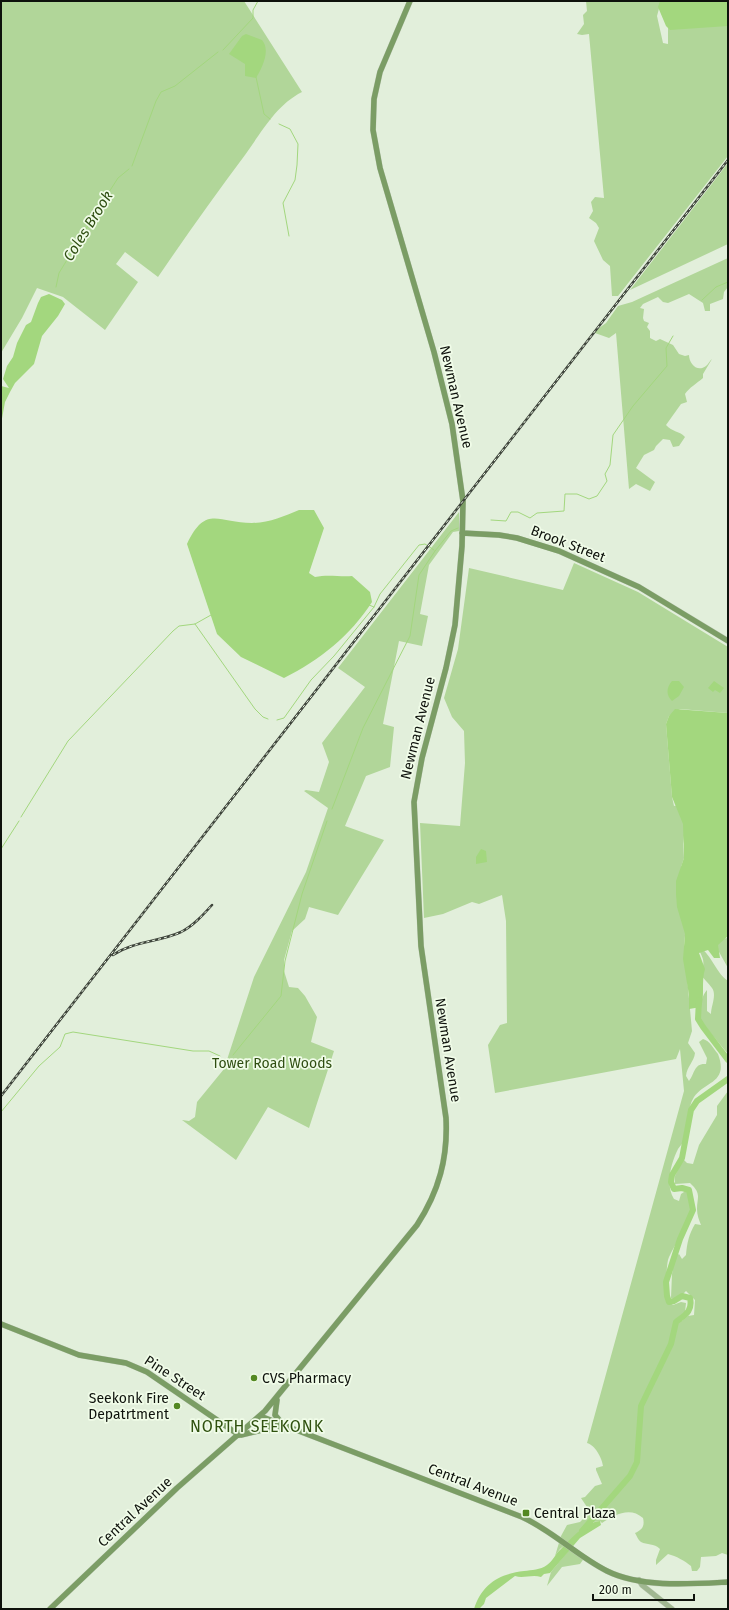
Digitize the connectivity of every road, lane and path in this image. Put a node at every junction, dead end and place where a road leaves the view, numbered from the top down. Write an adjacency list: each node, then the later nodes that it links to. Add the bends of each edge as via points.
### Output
1 (410, 1): 2 (main road, Newman Avenue, via 380,72 374,99 373,130 380,168 434,352 452,424 462,486)
2 (462, 533): 3 (main road, Brook Street, via 499,535 538,543 639,587); 5 (main road, Newman Avenue, via 455,625 422,758 414,802 422,946 446,1118 447,1136 442,1172 428,1208 417,1225)
3 (728, 641)
4 (1, 1324): 8 (main road, Pine Street, via 79,1355 132,1365 147,1372)
5 (278, 1396): 6 (main road, Newman Avenue); 7 (main road, via 274,1412)
6 (260, 1416): 7 (main road, Central Avenue); 8 (main road, Central Avenue)
7 (281, 1426): 8 (main road, Central Avenue); 9 (main road, Central Avenue, via 296,1428 522,1517 544,1528 607,1571)
8 (239, 1435): 11 (main road, Central Avenue, via 177,1488)
9 (639, 1580): 10 (main road, Central Avenue, via 667,1584); 12 (street)
10 (728, 1582)
11 (50, 1609)
12 (672, 1609)

